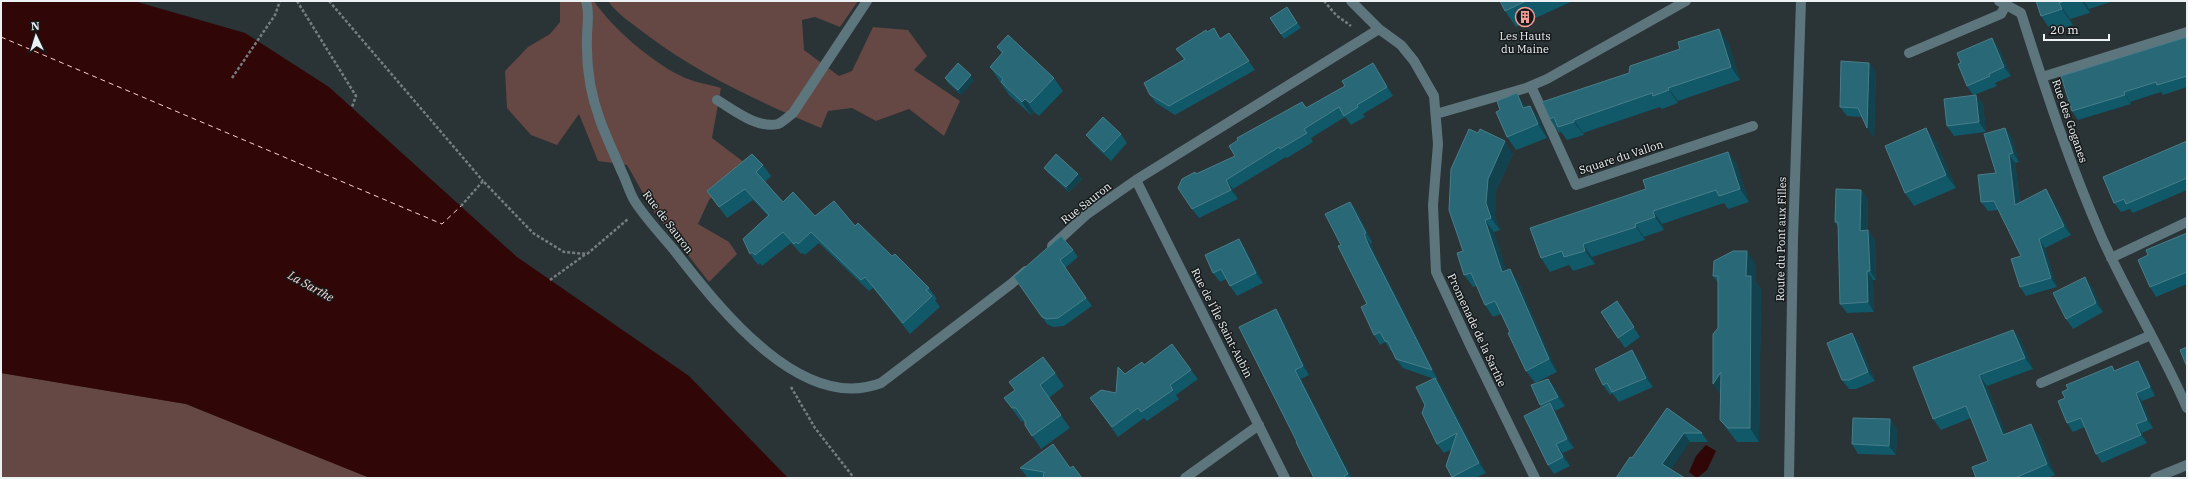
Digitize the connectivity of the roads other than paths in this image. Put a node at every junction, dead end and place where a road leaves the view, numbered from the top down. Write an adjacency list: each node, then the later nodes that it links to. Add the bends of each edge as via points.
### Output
1 (586, 1): 19 (street, Rue de Sauron, via 589,15 588,74 600,119 634,200 697,280 774,359 823,385 841,388 871,387 881,383 952,330 1012,284)
2 (867, 1): 12 (street, via 793,113 778,124 765,124 750,119)
3 (1351, 1): 7 (street, Promenade de la Sarthe)
4 (1686, 1): 11 (street, via 1578,63)
5 (1800, 1): 28 (street, Route du Pont aux Filles, via 1792,239)
6 (2002, 3): 9 (street, via 2002,14); 10 (street, Rue des Goganes, via 2022,13)
7 (1379, 29): 13 (street, Promenade de la Sarthe, via 1401,45 1414,61 1434,96); 15 (street, Rue Sauron)
8 (2187, 32): 10 (street)
9 (1909, 53)
10 (2042, 77): 18 (street, Rue des Goganes, via 2076,176)
11 (1531, 86): 13 (street); 14 (street, Square du Vallon, via 1576,185)
12 (717, 100)
13 (1436, 114): 27 (street, Promenade de la Sarthe, via 1438,144 1433,205 1436,272)
14 (1753, 126)
15 (1136, 180): 17 (street, Rue Sauron, via 1086,215); 23 (street, Rue de l'Île Saint-Aubin)
16 (2187, 222): 18 (street)
17 (1046, 252)
18 (2111, 258): 20 (street, Rue des Goganes)
19 (1034, 263)
20 (2151, 335): 21 (street); 22 (street, Rue des Goganes)
21 (2041, 383)
22 (2187, 408)
23 (1260, 425): 25 (street); 26 (street, Rue de l'Île Saint-Aubin)
24 (2187, 465): 29 (street)
25 (1185, 478)
26 (1285, 478)
27 (1535, 478)
28 (1789, 478)
29 (2155, 478)

